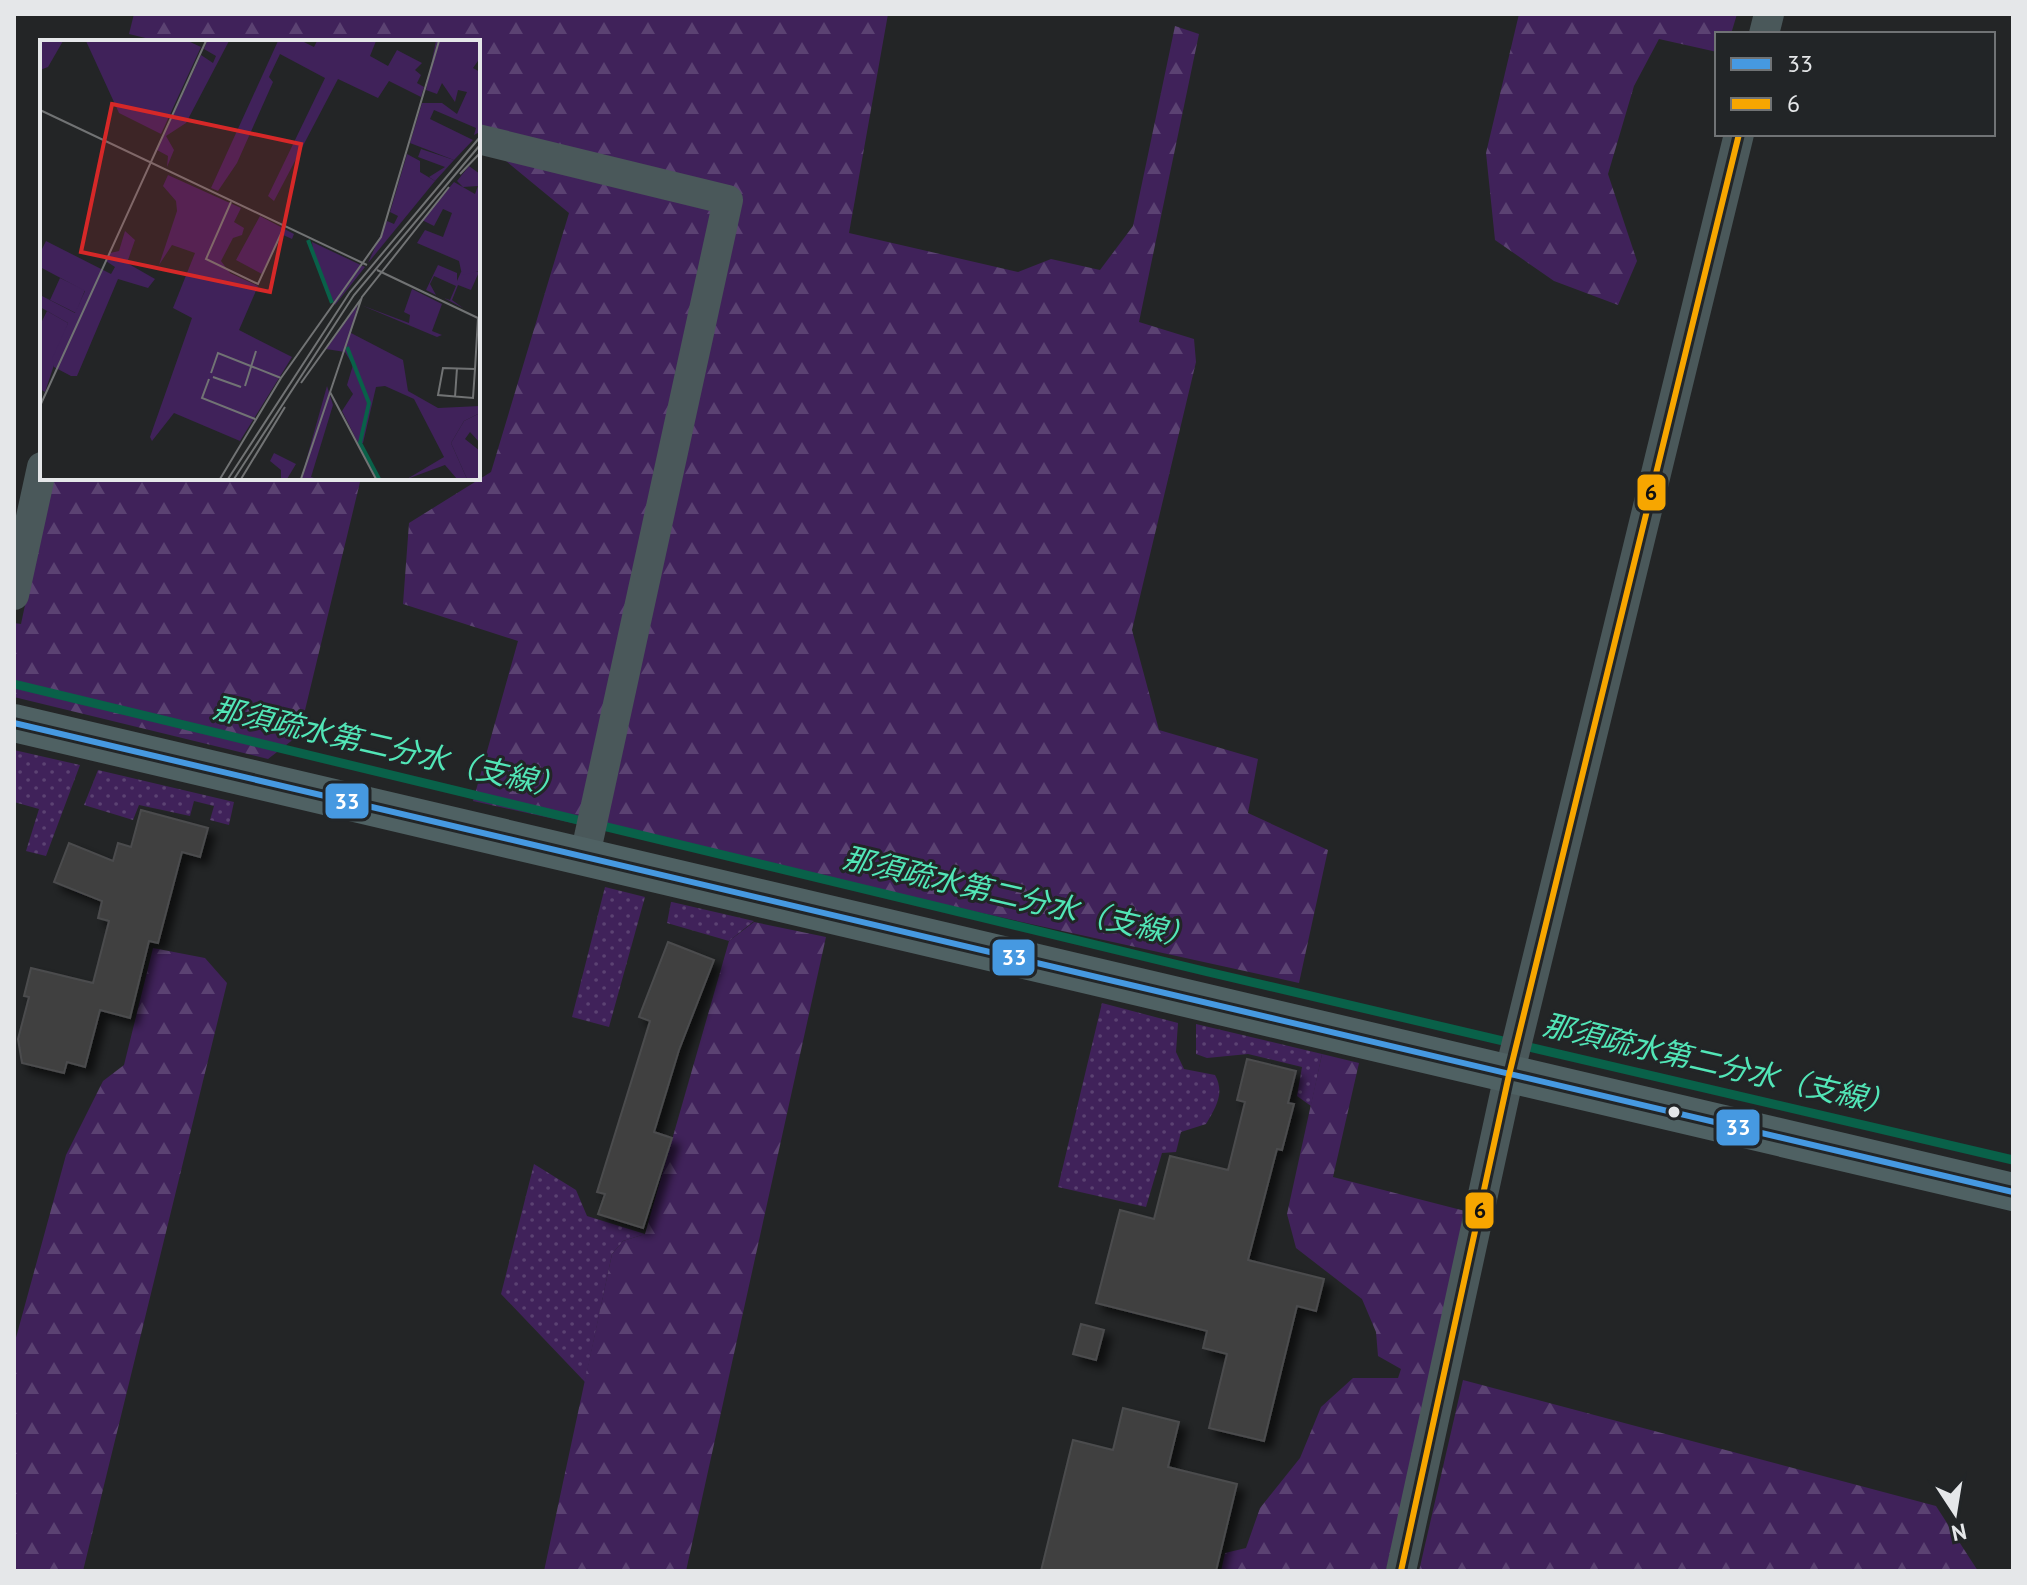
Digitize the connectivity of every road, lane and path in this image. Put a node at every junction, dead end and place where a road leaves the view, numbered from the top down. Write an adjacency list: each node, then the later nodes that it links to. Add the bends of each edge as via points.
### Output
1 (1739, 136): 7 (street)
2 (480, 139): 6 (street, via 728,200)
3 (40, 476): 4 (street)
4 (14, 595)
5 (14, 723): 6 (main road)
6 (584, 860): 7 (main road)
7 (1509, 1075): 8 (main road); 9 (street)
8 (2013, 1192)
9 (1401, 1571)

